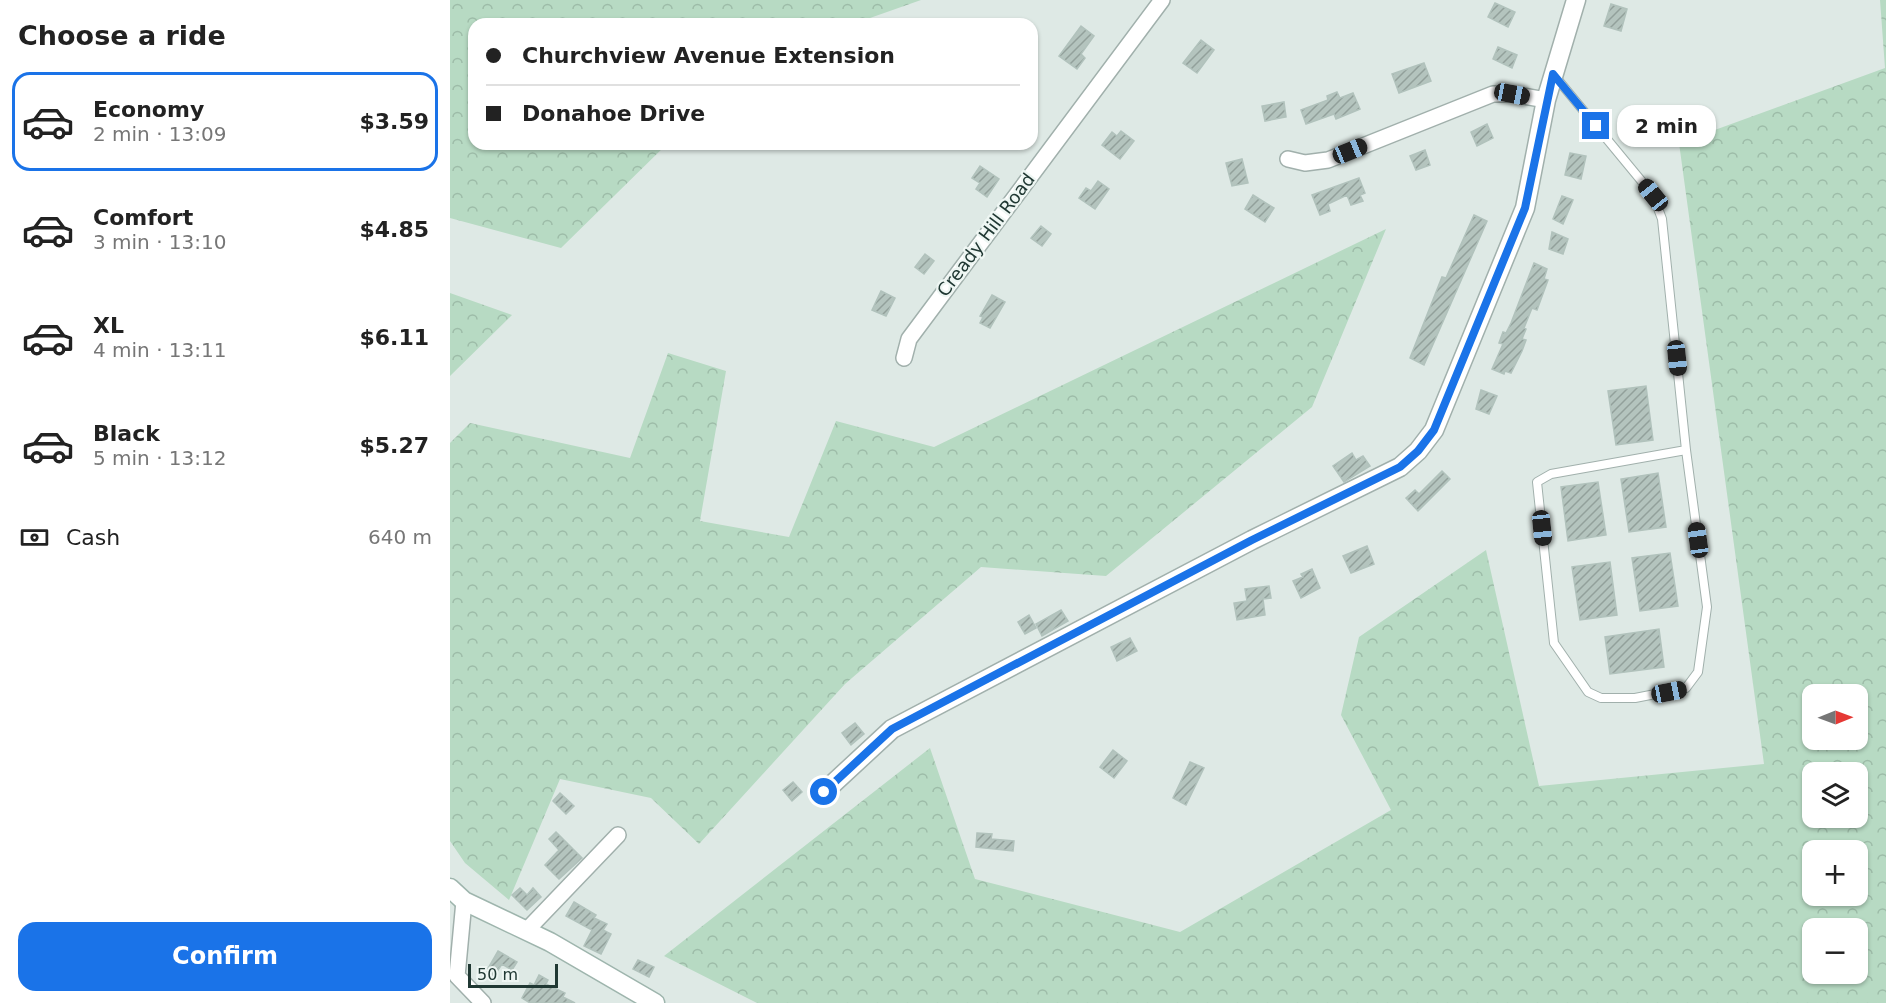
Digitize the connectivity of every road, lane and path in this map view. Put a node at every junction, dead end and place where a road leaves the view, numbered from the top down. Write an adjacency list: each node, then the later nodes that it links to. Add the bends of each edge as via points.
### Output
1 (1162, 0): 6 (street, Cready Hill Road, via 909,339)
2 (1576, 0): 3 (street)
3 (1553, 74): 4 (street); 7 (lane, via 1653,195 1662,219)
4 (1546, 100): 5 (street, via 1493,94 1328,160 1305,163); 8 (street, via 1525,208 1434,430 1418,451 1400,467 892,729)
5 (1288, 159)
6 (904, 358)
7 (1686, 450): 7 (lane, via 1551,474 1537,482 1554,643 1588,692 1601,698 1635,698 1686,688 1698,672 1707,607)
8 (824, 792)
9 (618, 835): 12 (street)
10 (450, 888): 11 (street)
11 (464, 902): 12 (street); 13 (street)
12 (527, 930): 15 (street)
13 (454, 979): 14 (street)
14 (483, 1003)
15 (655, 1003)

